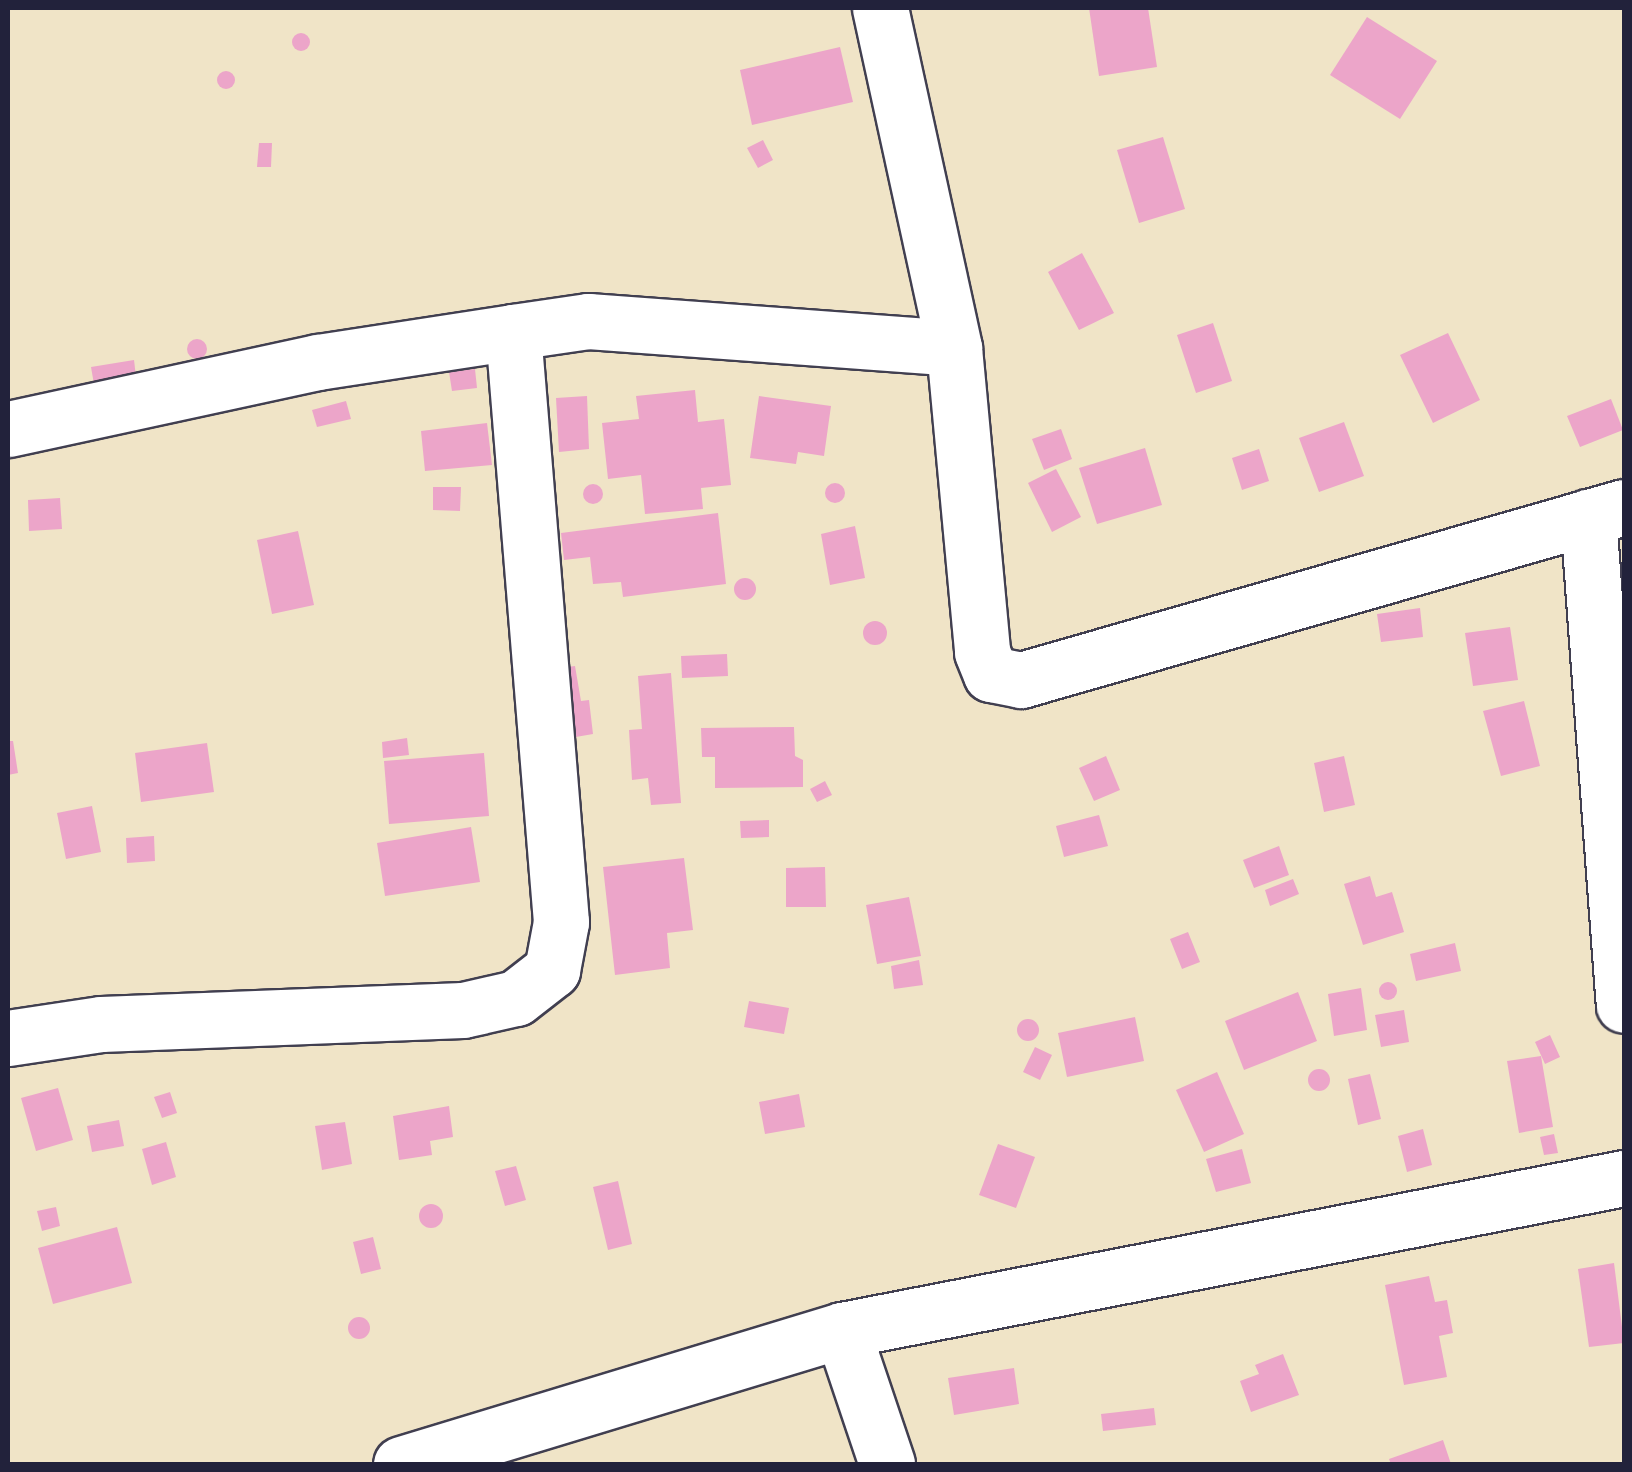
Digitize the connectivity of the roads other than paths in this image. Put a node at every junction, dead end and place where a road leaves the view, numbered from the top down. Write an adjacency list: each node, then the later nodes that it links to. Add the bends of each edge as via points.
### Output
1 (880, 8): 3 (street)
2 (514, 332): 3 (street, via 588,322); 4 (street, via 318,362); 7 (street, via 561,922 552,970 516,998 463,1010 101,1024)
3 (954, 348): 5 (street, via 982,652 991,674 1020,680)
4 (8, 429)
5 (1606, 512): 6 (street)
6 (1624, 1005)
7 (8, 1038)
8 (1624, 1178): 9 (street)
9 (842, 1330): 10 (street); 11 (street)
10 (401, 1464)
11 (888, 1464)

